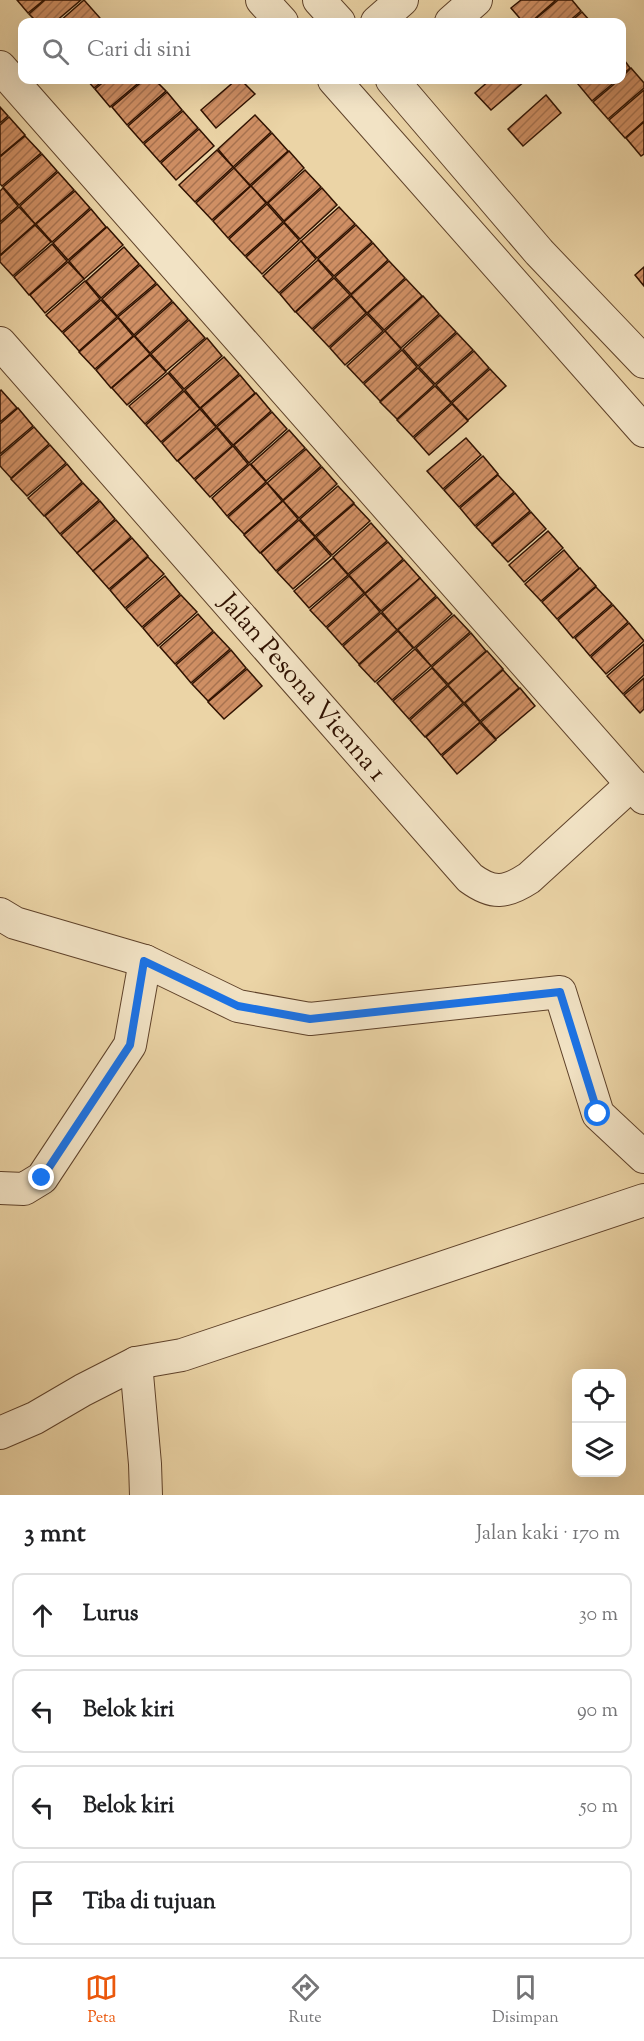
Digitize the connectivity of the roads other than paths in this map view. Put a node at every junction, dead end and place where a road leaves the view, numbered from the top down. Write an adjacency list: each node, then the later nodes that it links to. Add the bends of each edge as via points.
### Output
1 (262, 0): 5 (street)
2 (319, 0): 6 (street)
3 (402, 0): 7 (street)
4 (476, 0): 8 (street)
5 (278, 18)
6 (335, 18)
7 (382, 18)
8 (456, 18)
9 (0, 67): 17 (street)
10 (338, 84): 13 (street)
11 (383, 84): 13 (street)
12 (395, 84): 15 (street, via 539,252)
13 (360, 107): 16 (street)
14 (0, 343): 17 (street, Jalan Pesona Vienna 1, via 470,878 482,887 499,891 529,878)
15 (644, 363)
16 (644, 431)
17 (638, 791)
18 (0, 914): 19 (street)
19 (144, 961): 20 (street, via 238,1006 310,1019 560,992 598,1114); 21 (street, via 130,1045 117,1066 42,1178 24,1189)
20 (644, 1157)
21 (0, 1188)
22 (644, 1200): 23 (street, via 182,1355)
23 (136, 1364): 24 (street); 25 (street)
24 (0, 1433)
25 (146, 1495)

